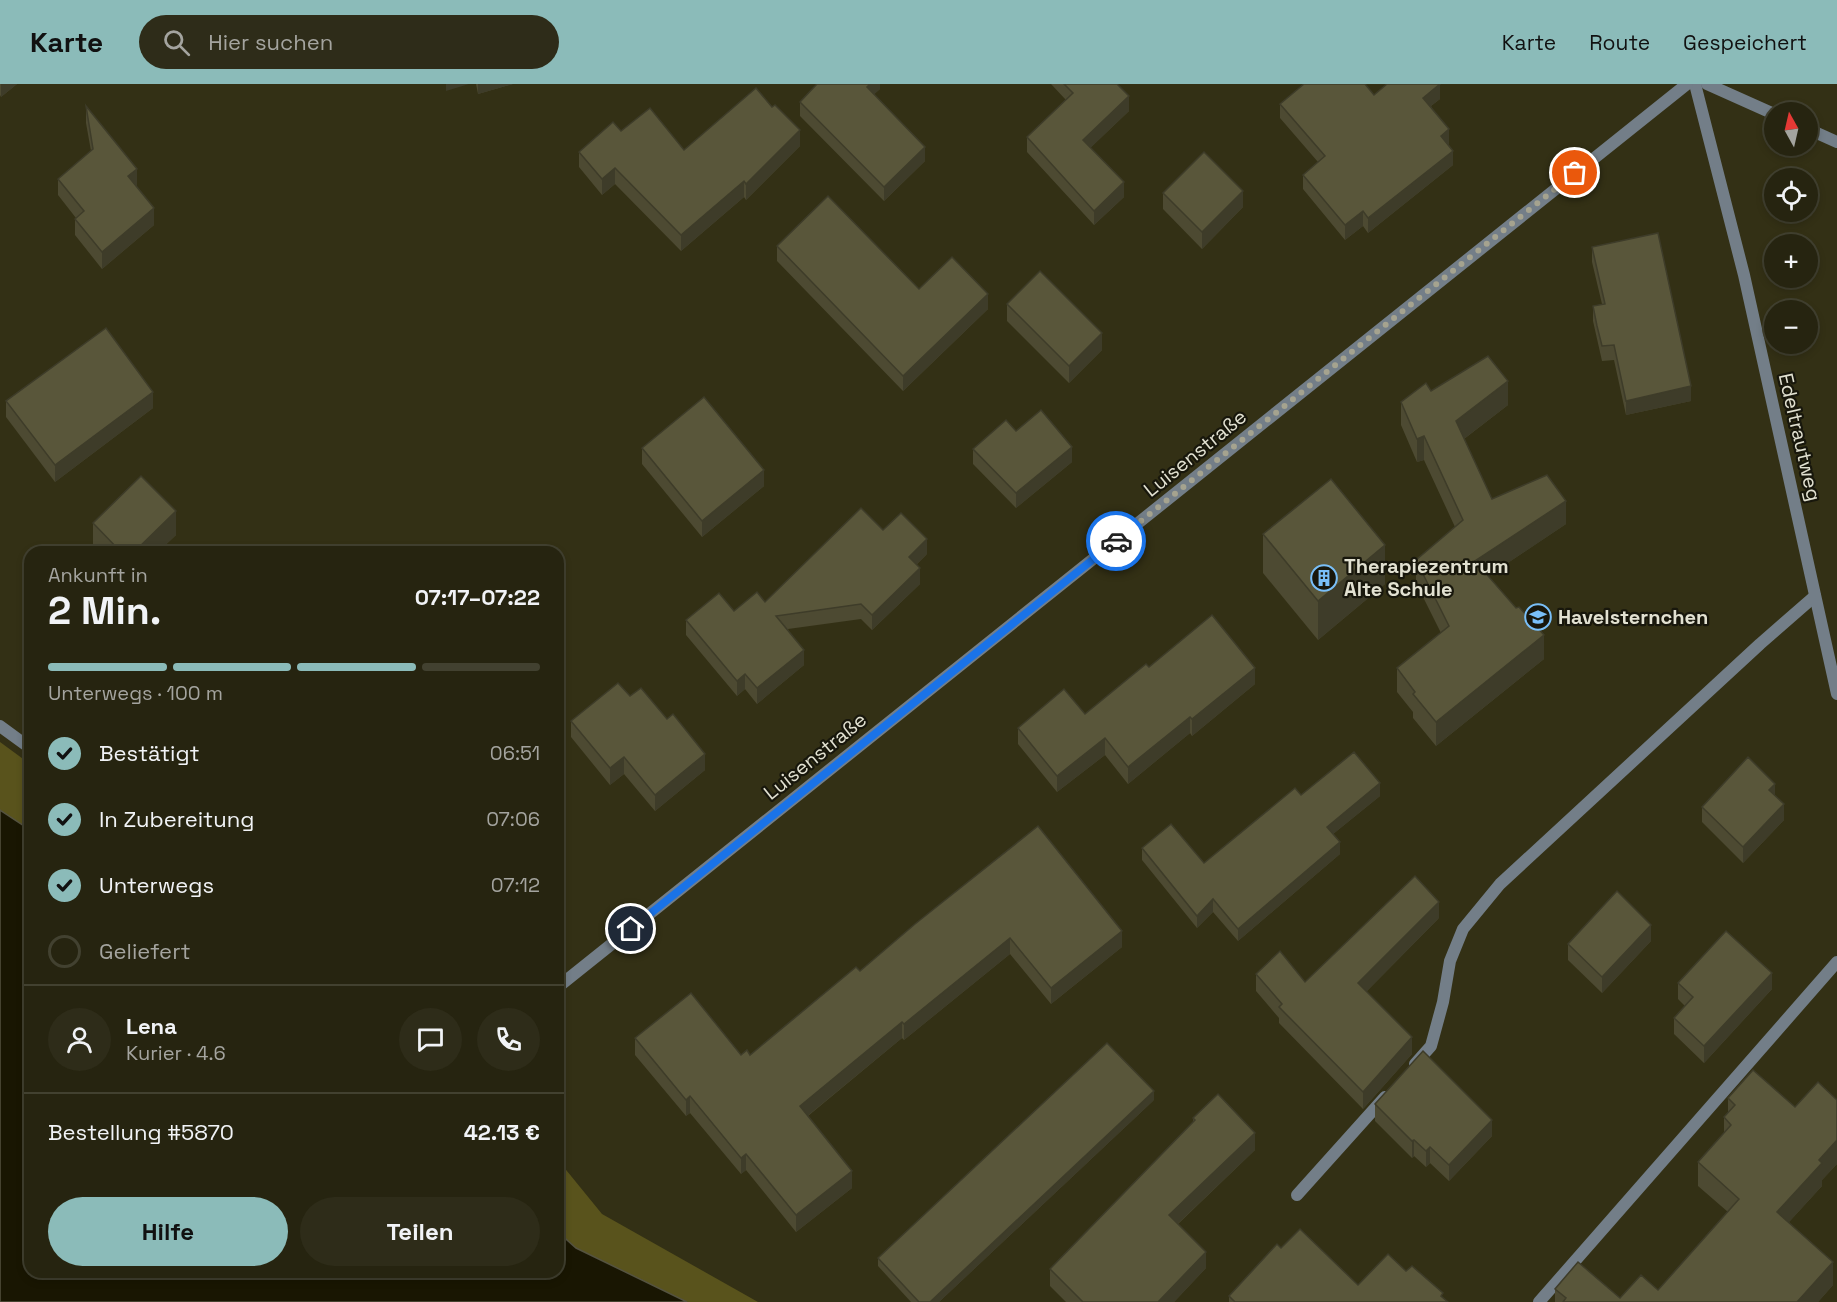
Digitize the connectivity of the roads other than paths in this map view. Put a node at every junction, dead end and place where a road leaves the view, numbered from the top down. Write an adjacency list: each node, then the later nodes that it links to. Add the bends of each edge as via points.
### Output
1 (1687, 84): 12 (street, Luisenstraße)
2 (1695, 84): 7 (street, Edeltrautweg, via 1744,275)
3 (1707, 84): 4 (street)
4 (1764, 110)
5 (1818, 133): 6 (street)
6 (1837, 142)
7 (1815, 596): 8 (street, Edeltrautweg); 13 (street, via 1500,884 1463,929 1450,961 1431,1046)
8 (1837, 694)
9 (0, 726): 10 (street)
10 (24, 744)
11 (1837, 962): 16 (street)
12 (564, 982)
13 (1408, 1071)
14 (1393, 1088): 15 (street)
15 (1297, 1195)
16 (1539, 1302)

